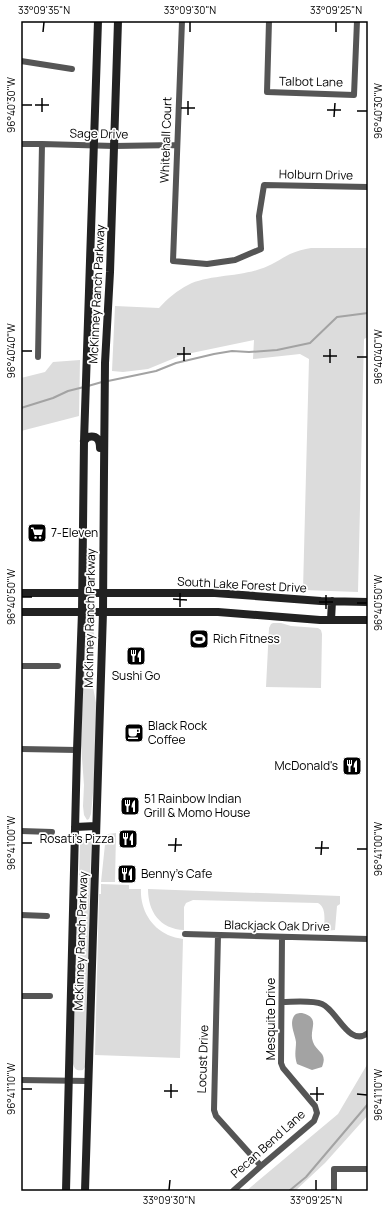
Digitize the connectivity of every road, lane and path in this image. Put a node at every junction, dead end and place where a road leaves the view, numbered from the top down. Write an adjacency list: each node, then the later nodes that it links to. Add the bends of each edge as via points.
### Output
1 (98, 21): 10 (main road, McKinney Ranch Parkway)
2 (118, 21): 12 (main road, McKinney Ranch Parkway)
3 (182, 21): 11 (street, Whitehall Court)
4 (269, 21): 5 (street, Talbot Lane, via 267,92 354,94)
5 (357, 21)
6 (21, 61): 7 (street)
7 (72, 69)
8 (21, 144): 9 (street, Sage Drive)
9 (42, 144): 10 (street, Sage Drive); 15 (street)
10 (94, 145): 12 (street, Sage Drive); 16 (main road, McKinney Ranch Parkway)
11 (177, 145): 12 (street, Sage Drive); 14 (street, Whitehall Court, via 173,261 207,264 235,260)
12 (114, 146): 17 (main road, McKinney Ranch Parkway, via 105,363)
13 (368, 187): 14 (street, Holburn Drive, via 264,185 259,216)
14 (261, 249)
15 (38, 357)
16 (84, 441): 17 (main road, via 90,436 99,440); 19 (main road, McKinney Ranch Parkway)
17 (104, 471): 20 (main road, McKinney Ranch Parkway)
18 (21, 593): 19 (main road)
19 (82, 593): 20 (main road); 24 (main road, McKinney Ranch Parkway)
20 (103, 593): 21 (main road, South Lake Forest Drive, via 216,593); 25 (main road, McKinney Ranch Parkway)
21 (332, 601): 22 (main road, South Lake Forest Drive); 26 (main road)
22 (368, 602)
23 (21, 612): 24 (main road)
24 (82, 612): 25 (main road); 31 (main road, McKinney Ranch Parkway)
25 (104, 612): 26 (main road, via 218,612); 32 (main road, McKinney Ranch Parkway)
26 (331, 620): 27 (main road)
27 (368, 620)
28 (21, 666): 29 (street)
29 (58, 666)
30 (21, 748): 31 (street)
31 (77, 750): 33 (main road, McKinney Ranch Parkway)
32 (96, 826): 33 (main road); 48 (main road, McKinney Ranch Parkway)
33 (75, 827): 47 (main road, McKinney Ranch Parkway)
34 (21, 831): 35 (street)
35 (52, 832)
36 (21, 915): 37 (street)
37 (48, 916)
38 (185, 934): 39 (street, Blackjack Oak Drive)
39 (218, 935): 40 (street, Blackjack Oak Drive); 50 (street, Locust Drive, via 214,1110 216,1116)
40 (282, 937): 41 (street, Blackjack Oak Drive); 44 (street, Mesquite Drive)
41 (368, 939)
42 (21, 996): 43 (street)
43 (50, 996)
44 (282, 1002): 45 (street, via 315,1002 324,1005 354,1036); 49 (street, Mesquite Drive, via 281,1063)
45 (368, 1033)
46 (21, 1080): 47 (street)
47 (69, 1081): 48 (street); 52 (main road, McKinney Ranch Parkway)
48 (88, 1081): 53 (main road, McKinney Ranch Parkway)
49 (317, 1113): 50 (street, Pecan Bend Lane, via 314,1121)
50 (261, 1166): 54 (street, Pecan Bend Lane)
51 (368, 1169): 55 (street, via 334,1169)
52 (66, 1191)
53 (86, 1191)
54 (233, 1191)
55 (334, 1191)

